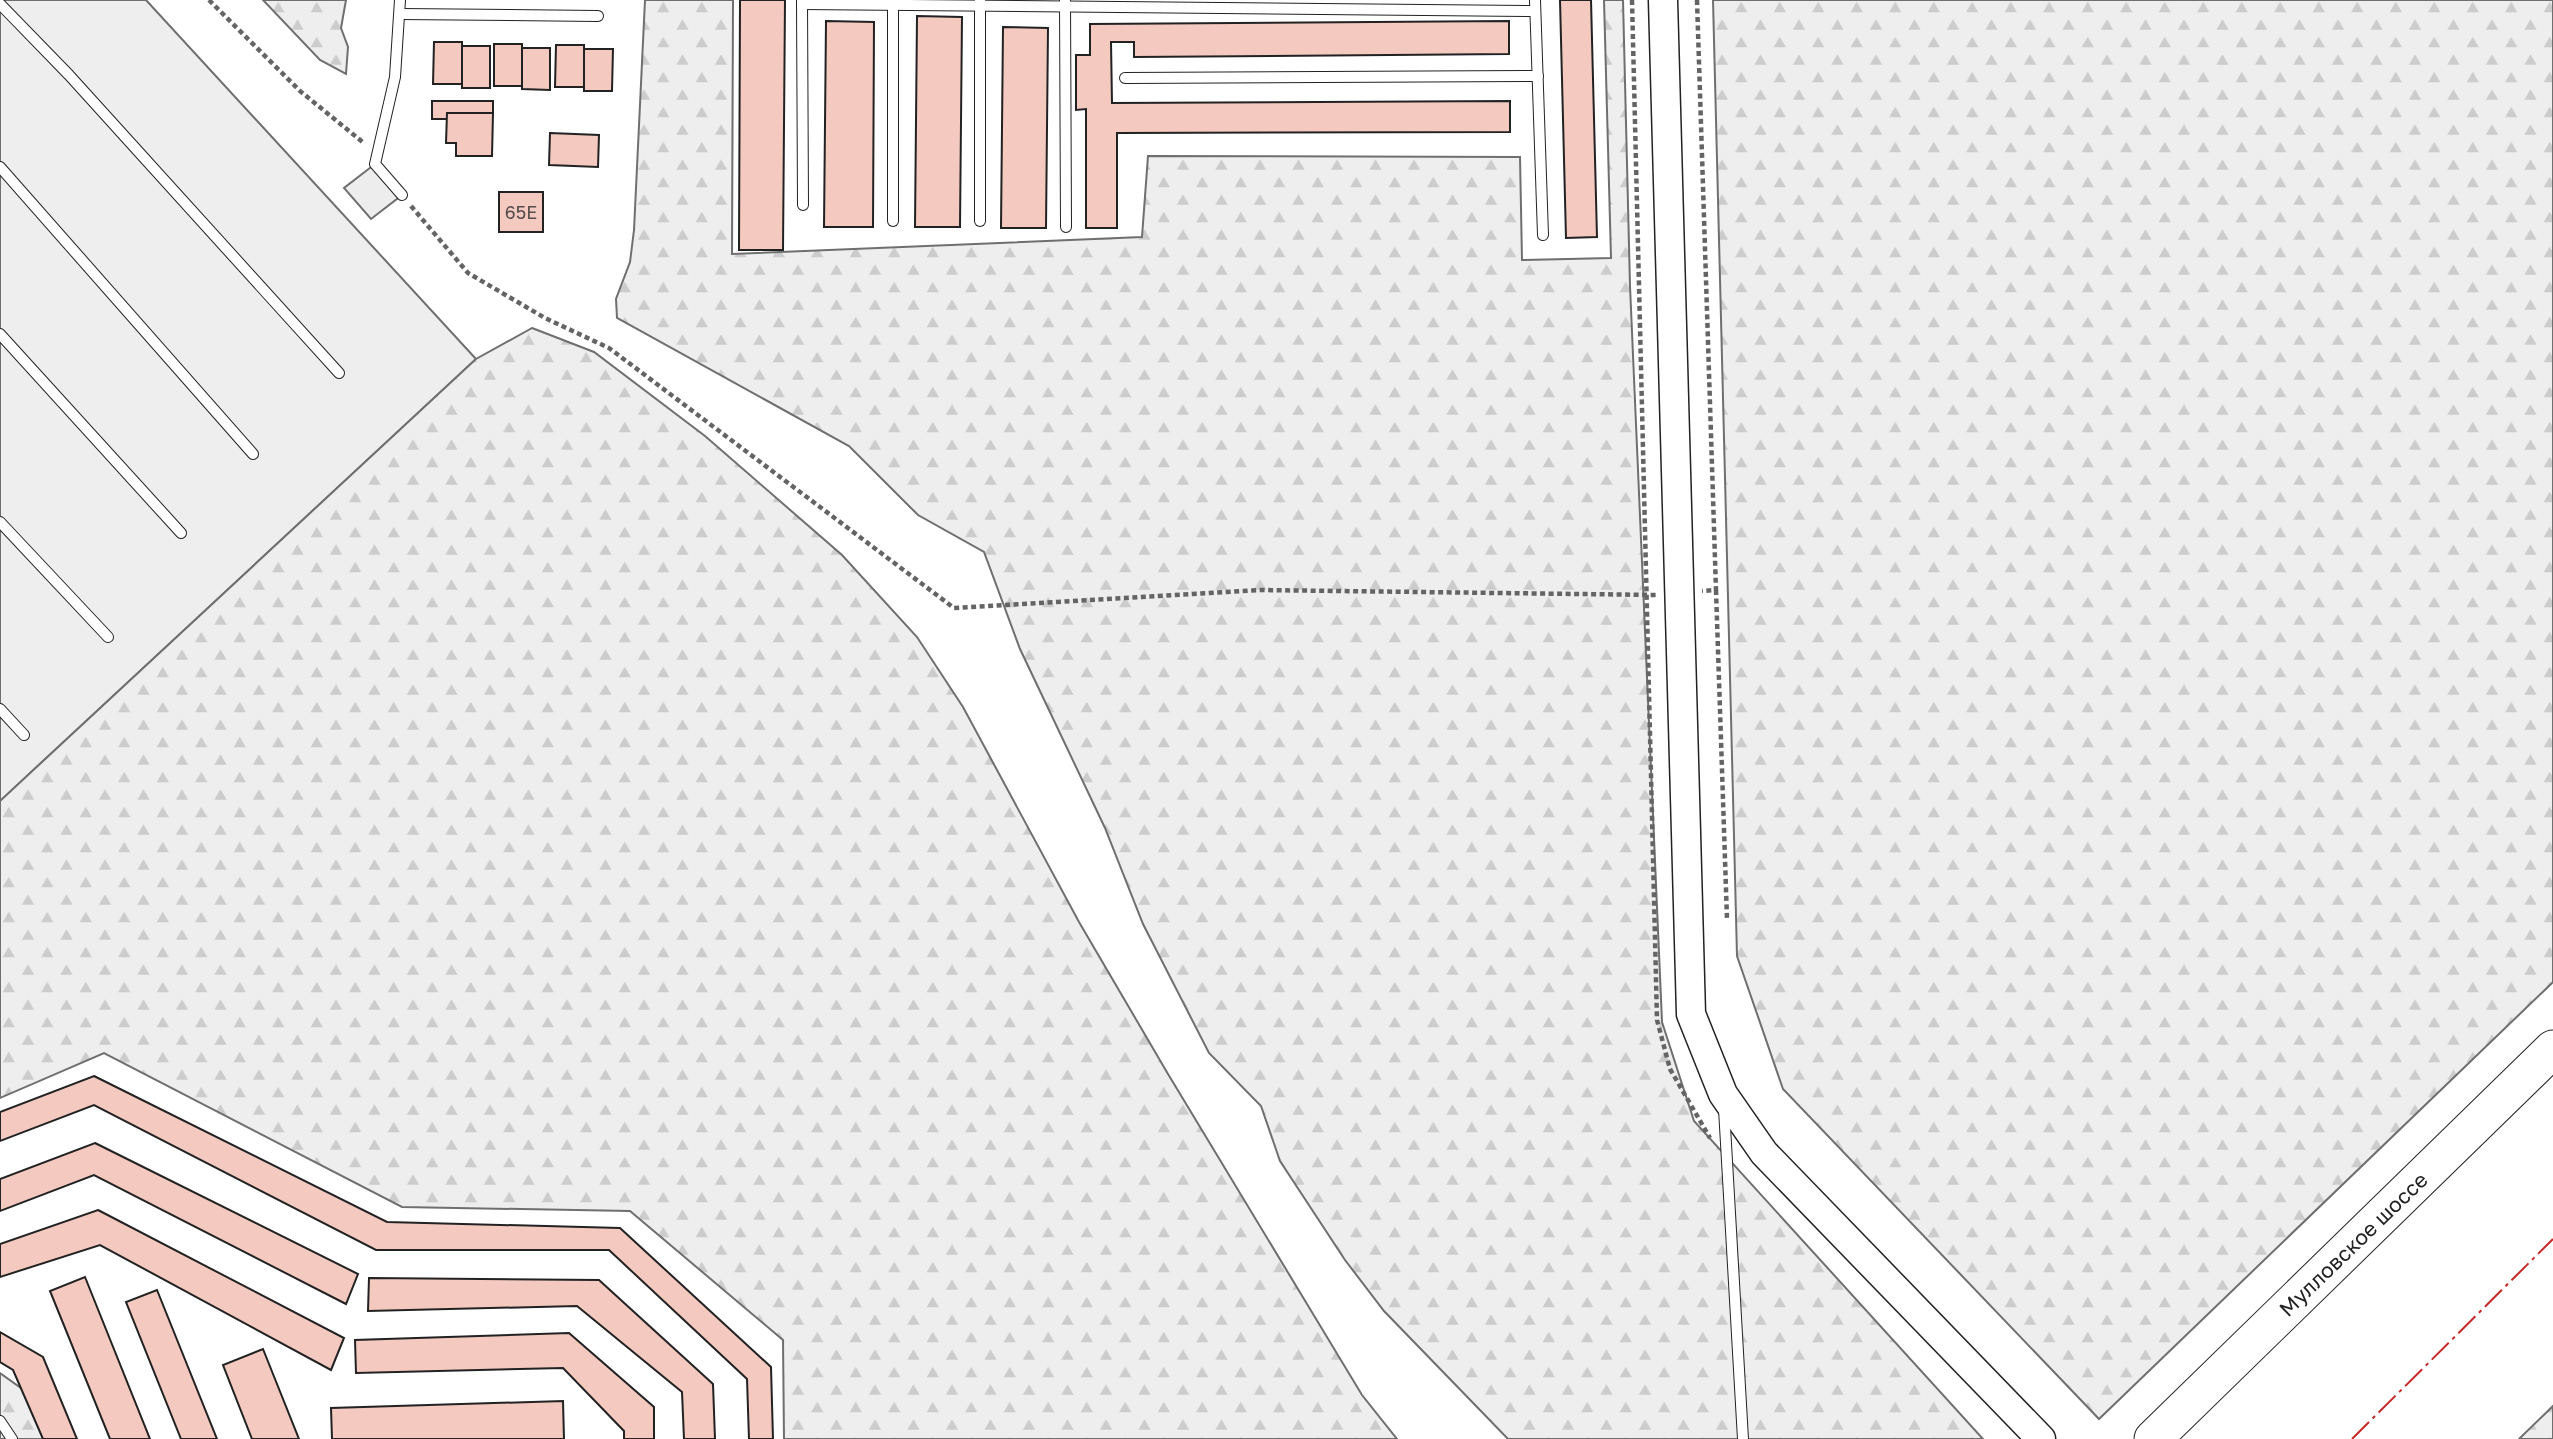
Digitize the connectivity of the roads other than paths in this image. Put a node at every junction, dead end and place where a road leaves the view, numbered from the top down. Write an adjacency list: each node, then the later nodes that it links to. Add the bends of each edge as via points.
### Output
1 (400, 0): 9 (lane)
2 (1663, 0): 29 (main road, via 1691,1014)
3 (802, 2): 4 (lane); 15 (lane)
4 (893, 2): 5 (lane); 16 (lane)
5 (980, 3): 6 (lane); 17 (lane)
6 (1065, 3): 8 (lane); 18 (lane)
7 (0, 4): 21 (lane)
8 (1535, 6): 11 (lane)
9 (400, 14): 10 (lane); 14 (lane, via 395,77 375,164)
10 (598, 16)
11 (1538, 76): 12 (lane); 19 (lane)
12 (1125, 78)
13 (0, 167): 22 (lane)
14 (402, 195)
15 (803, 205)
16 (893, 221)
17 (980, 221)
18 (1066, 227)
19 (1543, 235)
20 (0, 334): 24 (lane)
21 (339, 373)
22 (253, 454)
23 (0, 522): 25 (lane)
24 (181, 533)
25 (108, 638)
26 (0, 709): 27 (lane)
27 (24, 735)
28 (2553, 1049): 34 (highway, Мулловское шоссе)
29 (1723, 1094): 32 (lane); 33 (main road, via 1764,1153)
30 (0, 1421): 31 (lane)
31 (12, 1439)
32 (1744, 1439)
33 (2041, 1439)
34 (2153, 1439)

